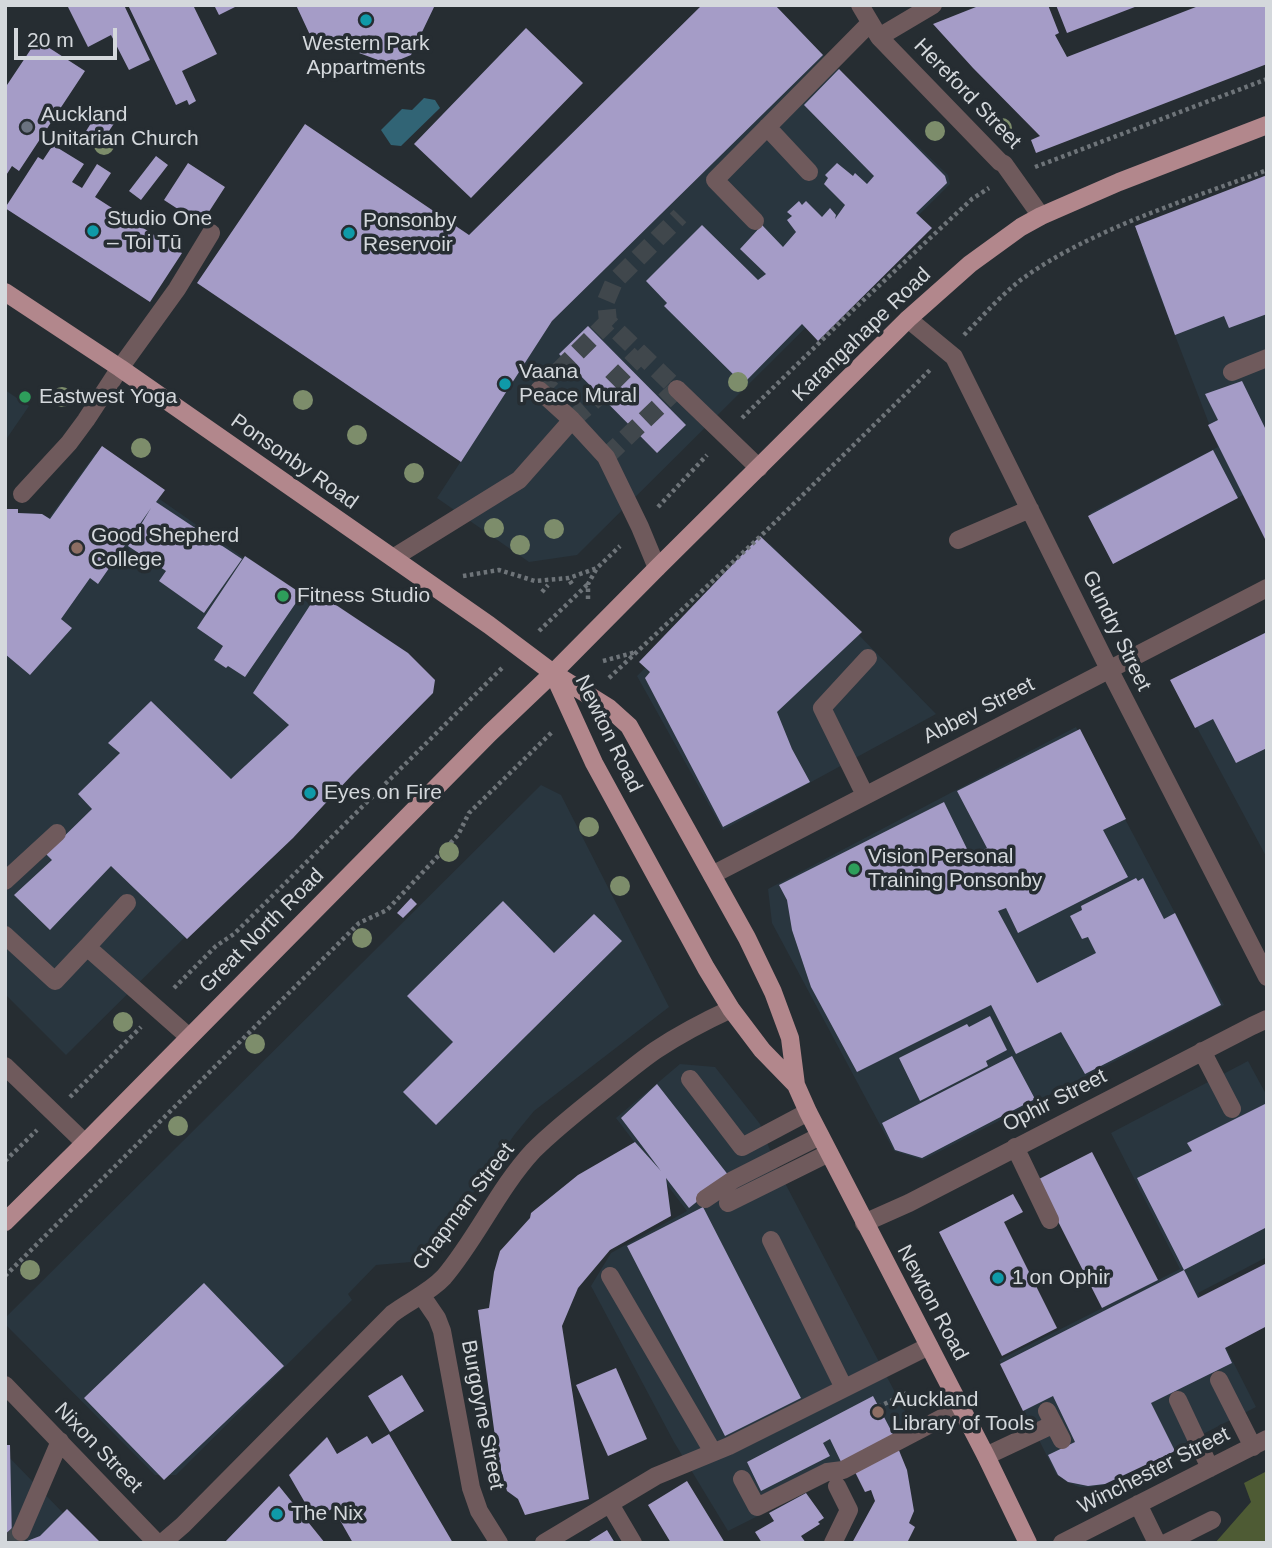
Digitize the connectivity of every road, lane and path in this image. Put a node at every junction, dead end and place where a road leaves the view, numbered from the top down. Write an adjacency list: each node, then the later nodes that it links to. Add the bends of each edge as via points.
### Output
1 (860, 5): 3 (street, Hereford Street)
2 (933, 5): 3 (street)
3 (875, 30): 6 (street); 10 (street, Hereford Street, via 1004,164)
4 (1267, 79): 7 (path)
5 (1267, 125): 10 (main road, Karangahape Road)
6 (767, 127): 9 (street); 11 (street, via 715,180)
7 (1027, 170)
8 (1267, 170): 15 (path, via 1125,224 1051,261 996,302)
9 (809, 172)
10 (1041, 216): 14 (main road, Karangahape Road, via 970,264)
11 (755, 221)
12 (211, 233): 17 (street)
13 (5, 292): 17 (main road, Ponsonby Road)
14 (908, 319): 15 (street, Gundry Street); 22 (main road, Karangahape Road)
15 (947, 353): 24 (street, Gundry Street, via 954,357); 36 (path)
16 (1267, 358): 18 (street)
17 (120, 368): 23 (street, via 69,443); 26 (main road, Ponsonby Road)
18 (1232, 372)
19 (677, 389): 22 (street)
20 (539, 390): 21 (street)
21 (572, 420): 26 (street, via 519,480); 27 (street, via 606,457)
22 (759, 468): 27 (main road, Karangahape Road)
23 (22, 494)
24 (1030, 509): 25 (street); 34 (street, Gundry Street)
25 (958, 540)
26 (393, 558): 32 (main road, Ponsonby Road)
27 (657, 568): 35 (main road, Karangahape Road)
28 (588, 584): 32 (path)
29 (548, 585): 31 (path)
30 (1267, 588): 34 (street, Abbey Street)
31 (542, 592)
32 (521, 649): 35 (main road, Ponsonby Road); 47 (path, via 234,934 216,946)
33 (868, 658): 38 (street, via 822,708)
34 (1109, 669): 38 (street, Abbey Street); 45 (street, Gundry Street)
35 (554, 673): 36 (main road, Newton Road); 37 (main road, Newton Road); 49 (main road, Great North Road)
36 (590, 696): 40 (main road, Newton Road, via 629,726)
37 (572, 714): 46 (main road, Newton Road, via 594,763); 68 (path, via 470,813 458,835 387,910 359,923)
38 (865, 796): 40 (street, Abbey Street)
39 (57, 833): 41 (street)
40 (712, 875): 53 (main road, Newton Road, via 773,992 790,1038)
41 (5, 881)
42 (127, 903): 44 (street)
43 (8, 938): 44 (street, via 55,981)
44 (87, 947): 47 (street)
45 (1267, 977)
46 (731, 1009): 53 (main road, Newton Road); 70 (street, Chapman Street, via 656,1050 533,1152 444,1276)
47 (158, 1010): 49 (street); 56 (path)
48 (1267, 1019): 50 (street, Ophir Street)
49 (189, 1037): 58 (main road, Great North Road)
50 (1202, 1051): 54 (street); 59 (street, Ophir Street)
51 (5, 1066): 56 (street)
52 (690, 1079): 55 (street, via 742,1147)
53 (796, 1085): 55 (main road, Newton Road)
54 (1232, 1109)
55 (808, 1112): 57 (main road, Newton Road)
56 (54, 1113): 58 (street); 61 (path)
57 (820, 1136): 60 (main road, Newton Road); 62 (street)
58 (85, 1143): 65 (main road, Great North Road)
59 (1015, 1147): 64 (street); 66 (street, Ophir Street)
60 (829, 1153): 63 (street); 66 (main road, Newton Road)
61 (5, 1161)
62 (705, 1199)
63 (728, 1203)
64 (1050, 1220)
65 (5, 1222)
66 (864, 1223): 71 (main road, Newton Road)
67 (771, 1240): 74 (street)
68 (5, 1276)
69 (610, 1276): 82 (street)
70 (422, 1296): 91 (street, Chapman Street, via 392,1314); 92 (street, Burgoyne Street, via 442,1331 471,1488)
71 (929, 1346): 74 (street); 78 (main road, Newton Road)
72 (1219, 1380): 81 (street)
73 (5, 1385): 80 (street, Nixon Street)
74 (844, 1388): 82 (street)
75 (909, 1392): 77 (path)
76 (1178, 1400): 84 (street)
77 (878, 1407)
78 (961, 1408): 83 (main road, Newton Road); 85 (street, via 843,1470 827,1472 757,1507)
79 (1054, 1425): 83 (street)
80 (60, 1441): 90 (street); 91 (street, Nixon Street)
81 (1260, 1443): 84 (street, Winchester Street)
82 (713, 1452): 87 (street, via 656,1476)
83 (986, 1456): 96 (main road, Newton Road)
84 (1210, 1468): 88 (street, Winchester Street)
85 (742, 1479)
86 (837, 1486): 95 (street, via 849,1510)
87 (610, 1504): 93 (street); 94 (street)
88 (1138, 1504): 97 (street, Winchester Street); 98 (street)
89 (1212, 1520): 99 (street)
90 (21, 1532)
91 (160, 1543)
92 (499, 1543)
93 (544, 1543)
94 (634, 1543)
95 (833, 1543)
96 (1028, 1543)
97 (1062, 1543)
98 (1157, 1543)
99 (1166, 1543)

